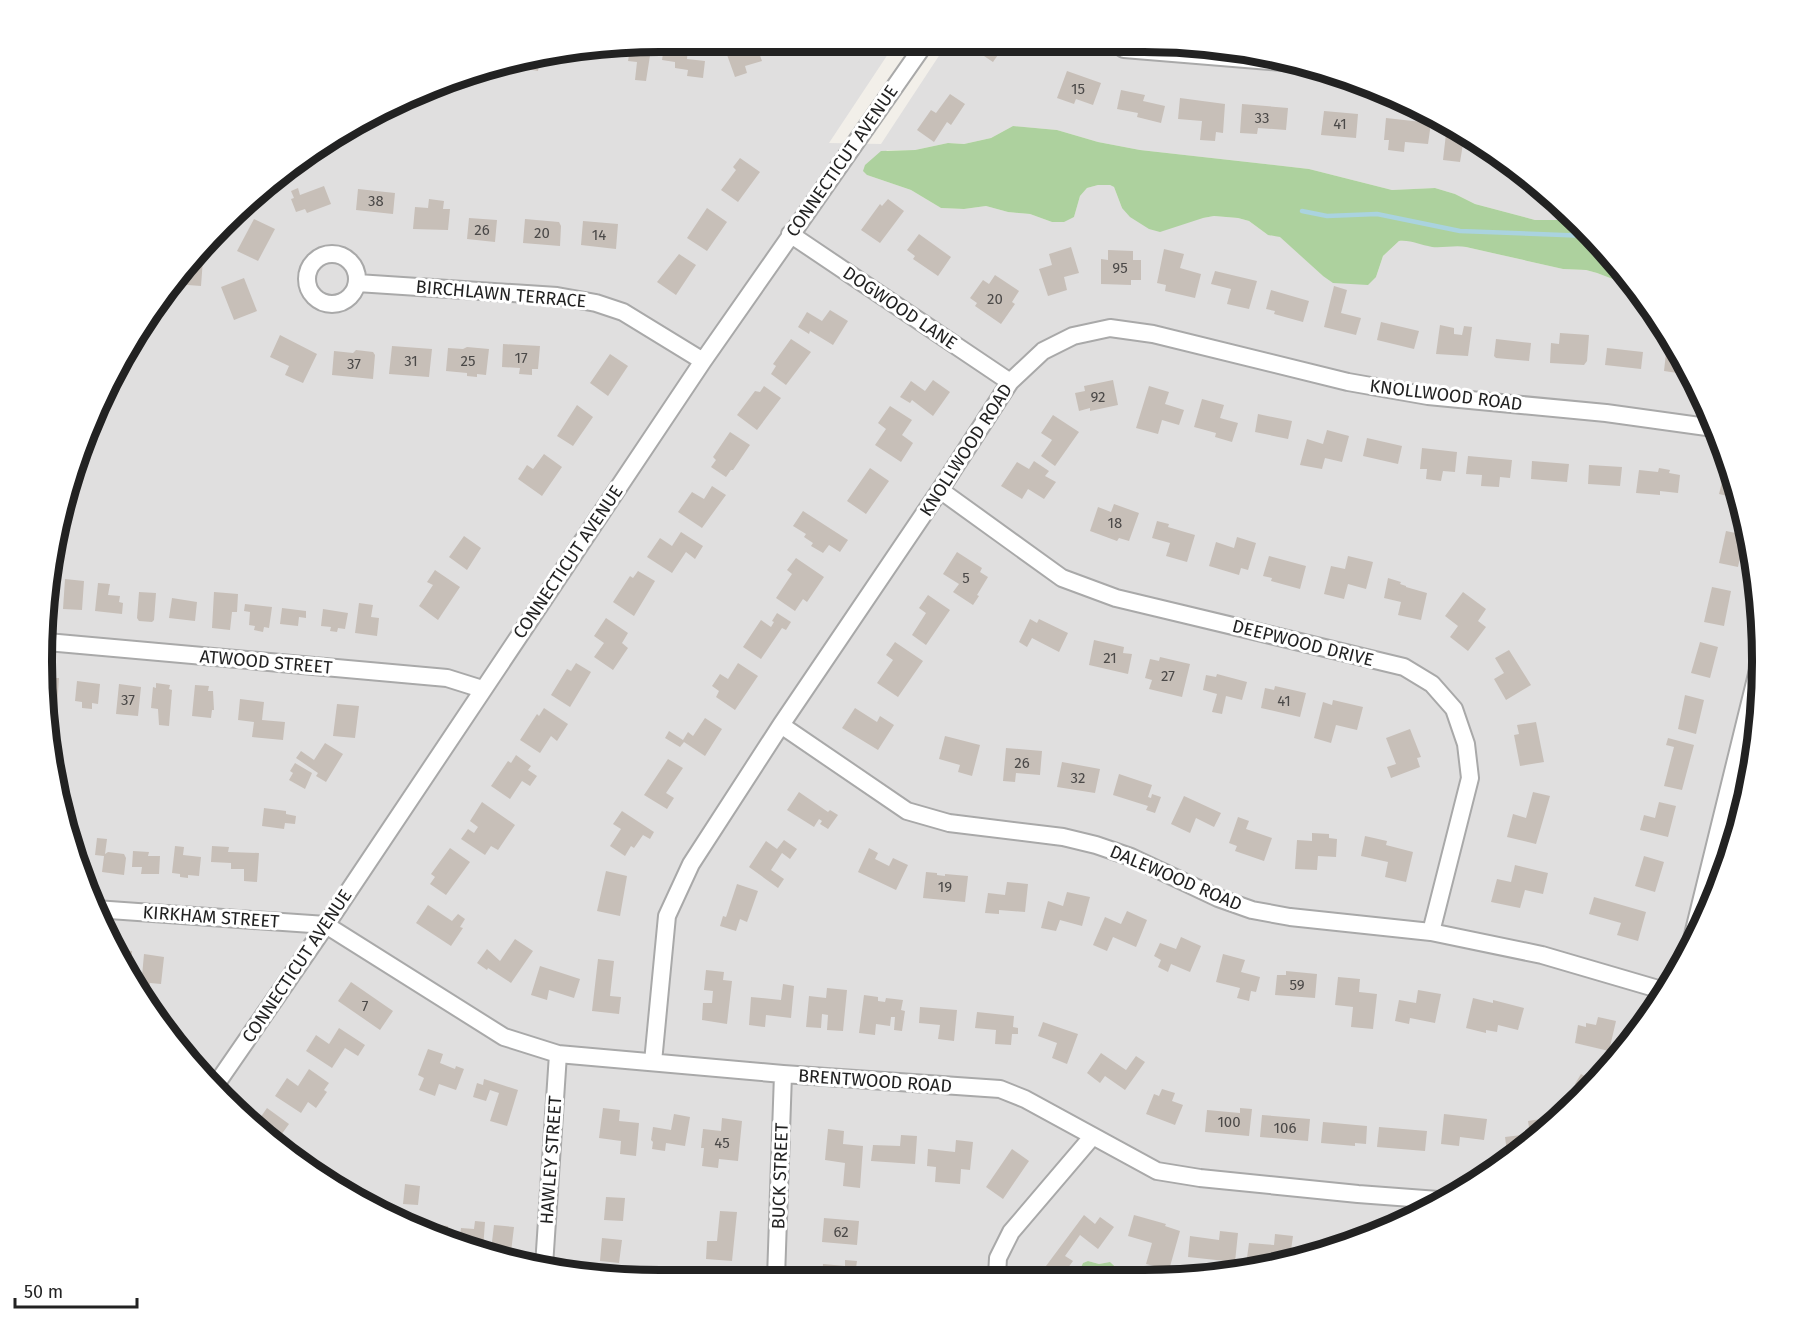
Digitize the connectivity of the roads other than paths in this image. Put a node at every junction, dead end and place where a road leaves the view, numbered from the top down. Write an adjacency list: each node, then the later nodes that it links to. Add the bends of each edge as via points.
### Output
1 (919, 52): 2 (street, CONNECTICUT AVENUE)
2 (790, 234): 4 (street, CONNECTICUT AVENUE); 5 (street, DOGWOOD LANE)
3 (357, 283): 4 (street, BIRCHLAWN TERRACE, via 557,296 596,303 623,312)
4 (703, 361): 9 (street, CONNECTICUT AVENUE)
5 (1010, 382): 6 (street, KNOLLWOOD ROAD, via 1043,351 1072,336 1110,328 1153,334 1348,382 1428,396); 7 (street, KNOLLWOOD ROAD)
6 (1704, 427)
7 (940, 490): 11 (street, KNOLLWOOD ROAD); 15 (street, DEEPWOOD DRIVE, via 1062,578 1116,597 1404,667 1432,684 1454,709 1466,744 1470,778)
8 (53, 643): 9 (street, ATWOOD STREET, via 447,678)
9 (482, 689): 14 (street, CONNECTICUT AVENUE)
10 (1750, 704): 12 (street)
11 (782, 725): 15 (street, DALEWOOD ROAD, via 907,811 949,823 1063,837 1096,845 1252,910); 18 (street, KNOLLWOOD ROAD, via 691,864 667,916)
12 (1701, 904)
13 (106, 910): 14 (street, KIRKHAM STREET)
14 (326, 925): 17 (street, BRENTWOOD ROAD, via 504,1037); 20 (street, CONNECTICUT AVENUE)
15 (1431, 932): 16 (street, DALEWOOD ROAD, via 1542,955)
16 (1656, 988)
17 (558, 1054): 18 (street, BRENTWOOD ROAD); 23 (street, HAWLEY STREET)
18 (653, 1062): 19 (street, BRENTWOOD ROAD)
19 (783, 1074): 21 (street, BRENTWOOD ROAD, via 1000,1089); 24 (street, BUCK STREET)
20 (220, 1079)
21 (1092, 1137): 22 (street, BRENTWOOD ROAD, via 1157,1171); 25 (street, via 1011,1232)
22 (1426, 1199)
23 (545, 1258)
24 (776, 1270)
25 (998, 1270)

